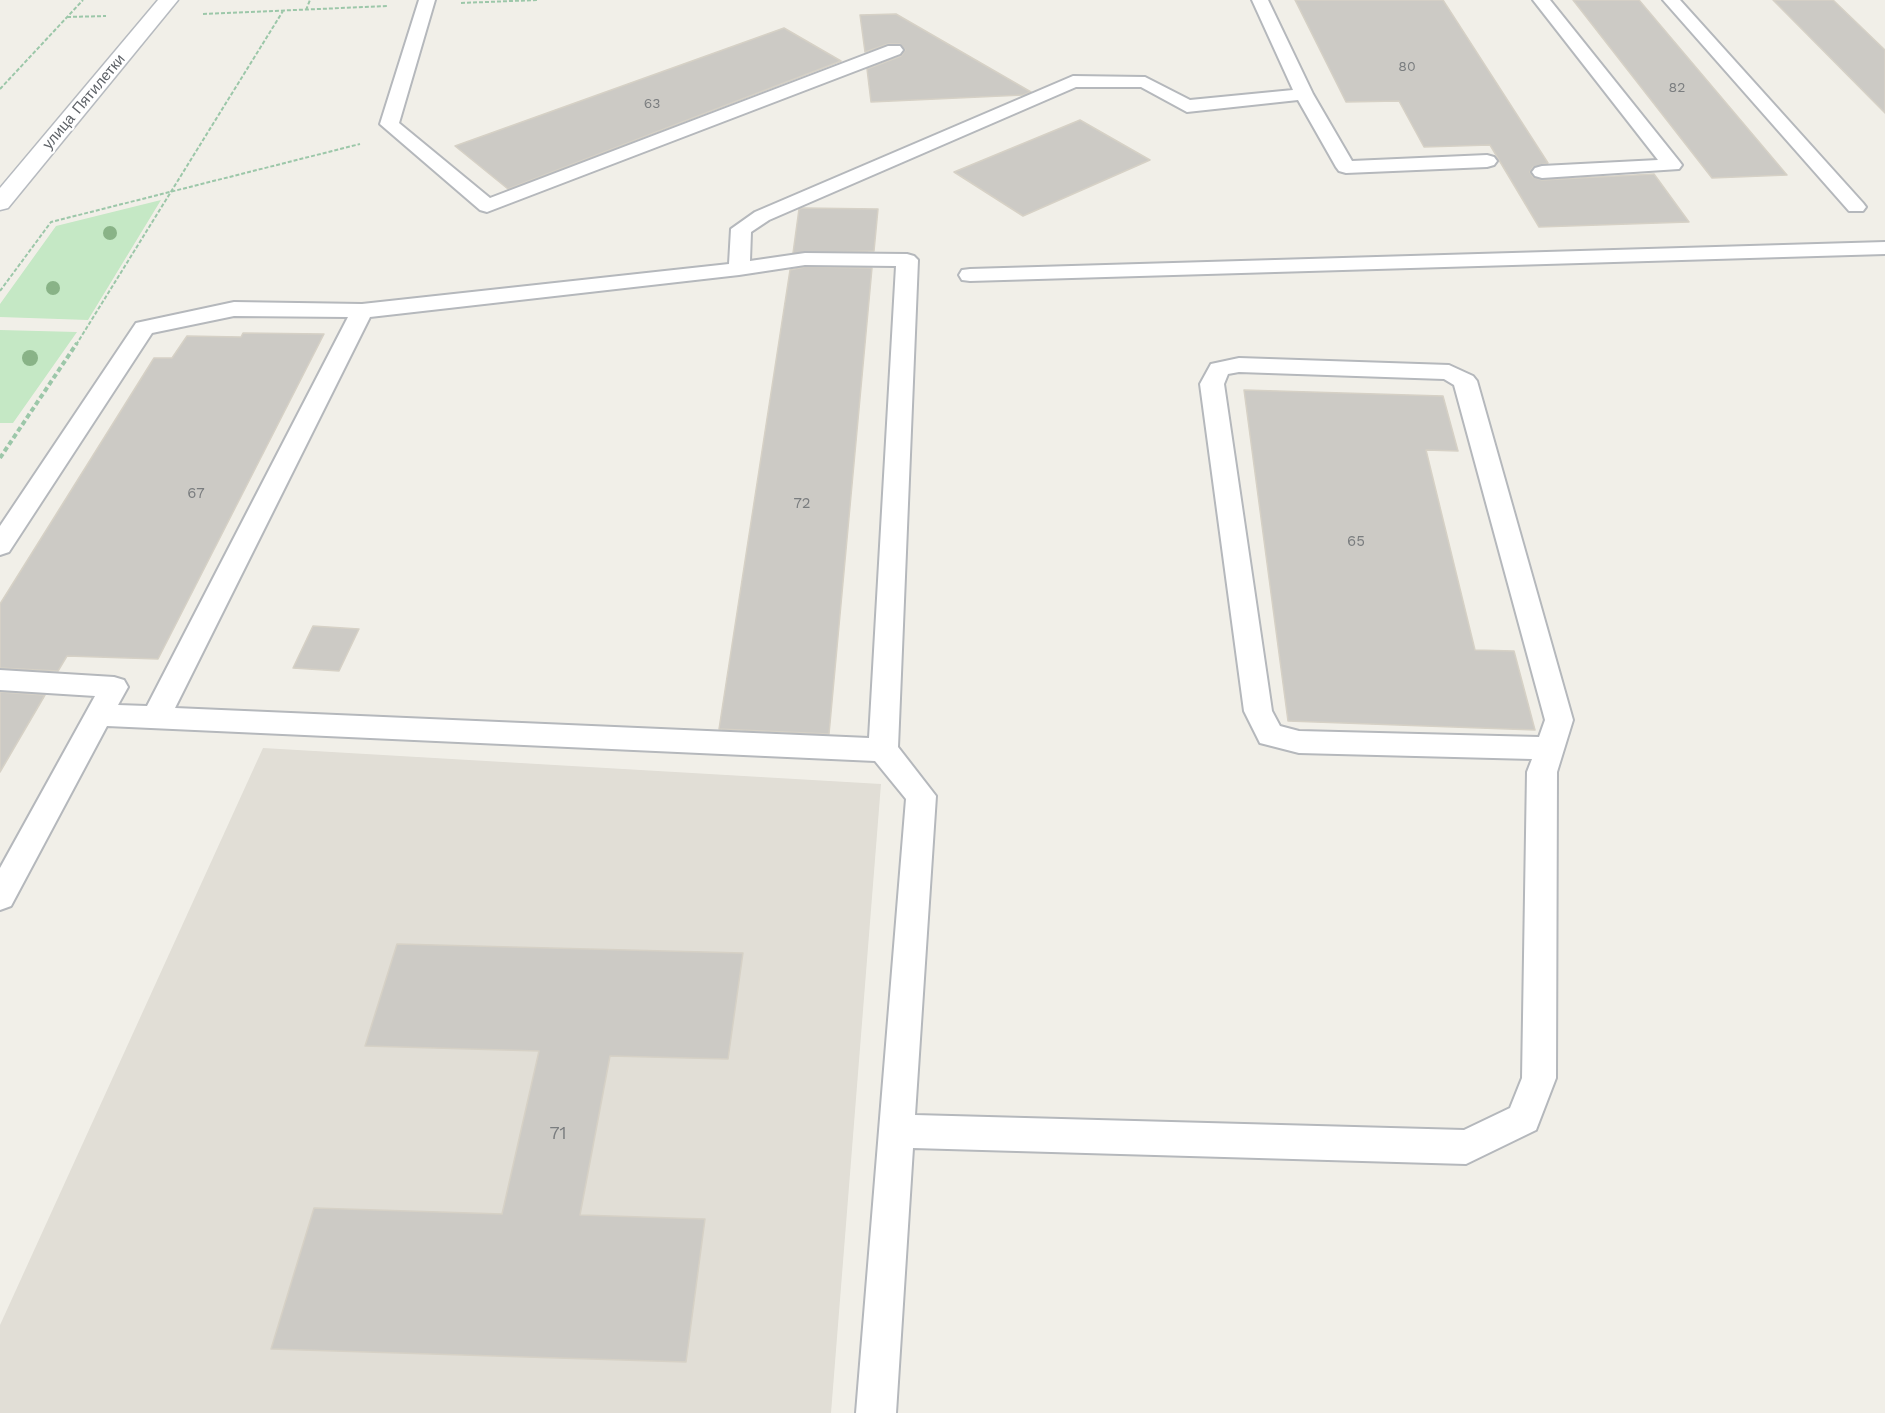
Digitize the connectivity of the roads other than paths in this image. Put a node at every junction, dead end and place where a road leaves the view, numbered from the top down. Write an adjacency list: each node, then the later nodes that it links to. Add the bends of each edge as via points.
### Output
1 (1260, 0): 7 (lane)
2 (1541, 0): 9 (lane, via 1672,165)
3 (1671, 0): 11 (lane)
4 (426, 2): 6 (lane, via 389,124 487,206)
5 (162, 8): 10 (main road, улица Пятилетки)
6 (894, 50)
7 (1304, 94): 8 (lane, via 1346,167); 13 (lane, via 1187,106 1145,82 1073,81 762,216 741,229)
8 (1487, 161)
9 (1542, 172)
10 (0, 203)
11 (1856, 207)
12 (1885, 248): 14 (lane)
13 (739, 269): 15 (lane); 21 (lane, via 805,259 907,260)
14 (970, 275)
15 (362, 311): 16 (lane, via 234,309 144,328); 19 (lane)
16 (0, 546)
17 (0, 680): 18 (lane, via 114,687)
18 (100, 715): 19 (lane); 22 (lane)
19 (156, 717): 21 (lane)
20 (1549, 748): 20 (lane, via 1559,720 1465,381 1449,372 1239,365 1219,369 1212,384 1258,711 1270,735 1299,742); 23 (lane, via 1542,772 1539,1078 1524,1119 1466,1147)
21 (883, 750): 23 (lane, via 921,796)
22 (0, 897)
23 (897, 1131): 24 (lane)
24 (876, 1413)

